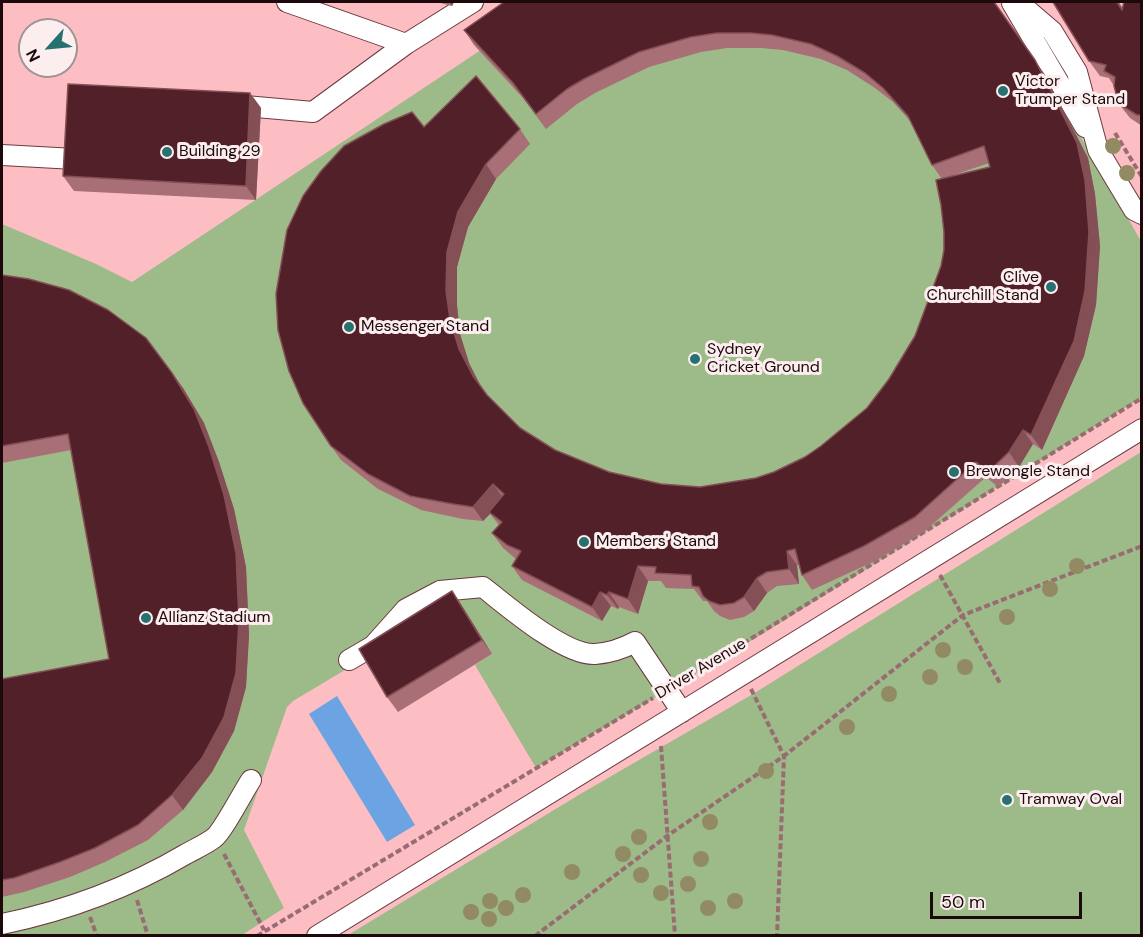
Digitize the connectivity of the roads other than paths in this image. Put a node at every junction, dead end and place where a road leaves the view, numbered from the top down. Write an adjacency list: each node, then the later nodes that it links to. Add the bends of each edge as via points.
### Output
1 (287, 2): 5 (street)
2 (473, 2): 5 (street)
3 (1011, 2): 7 (street)
4 (1018, 2): 7 (street, via 1052,31 1077,72)
5 (406, 44): 6 (street, via 313,112)
6 (219, 104)
7 (1098, 150): 10 (street, via 1134,210)
8 (2, 155): 9 (street)
9 (75, 159)
10 (1142, 214)
11 (1142, 429): 13 (street, Driver Avenue)
12 (350, 660): 13 (street, via 373,646 406,609 440,591 483,587 560,644 593,654 635,642)
13 (681, 712): 16 (street, Driver Avenue)
14 (250, 780): 15 (street, via 216,837 173,862 83,901)
15 (2, 924)
16 (317, 936)

